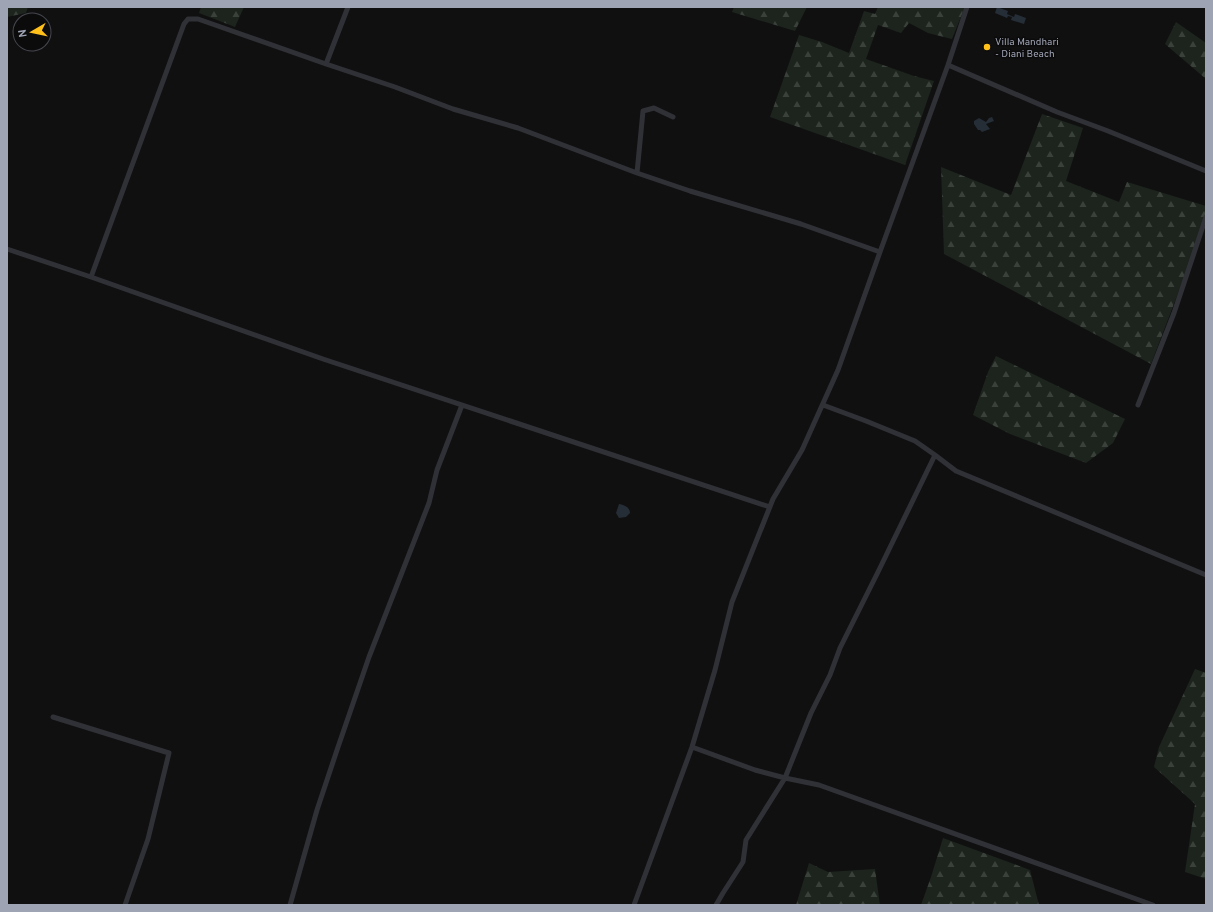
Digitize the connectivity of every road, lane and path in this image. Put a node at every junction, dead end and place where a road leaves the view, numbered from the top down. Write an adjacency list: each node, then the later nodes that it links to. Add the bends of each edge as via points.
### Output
1 (348, 7): 3 (street)
2 (967, 7): 4 (street)
3 (326, 64): 7 (street, via 453,109 518,128); 11 (street, via 198,19 188,19)
4 (948, 65): 6 (street); 10 (street)
5 (673, 117): 7 (street, via 654,108 643,111)
6 (1206, 171)
7 (638, 173): 10 (street)
8 (1206, 217): 14 (street, via 1174,313)
9 (7, 249): 11 (street)
10 (880, 252): 13 (street)
11 (91, 277): 12 (street)
12 (462, 405): 16 (street); 22 (street, via 437,470 429,503 369,658 337,750)
13 (823, 405): 15 (street, via 915,442); 16 (street, via 802,450)
14 (1138, 405)
15 (935, 455): 17 (street, via 956,471); 20 (street, via 840,648)
16 (770, 507): 19 (street, via 732,602)
17 (1206, 575)
18 (53, 717): 21 (street, via 169,753 148,839)
19 (692, 747): 20 (street); 23 (street)
20 (785, 778): 24 (street, via 746,840 743,862); 25 (street, via 819,785)
21 (125, 905)
22 (290, 905)
23 (634, 905)
24 (716, 905)
25 (1153, 905)

